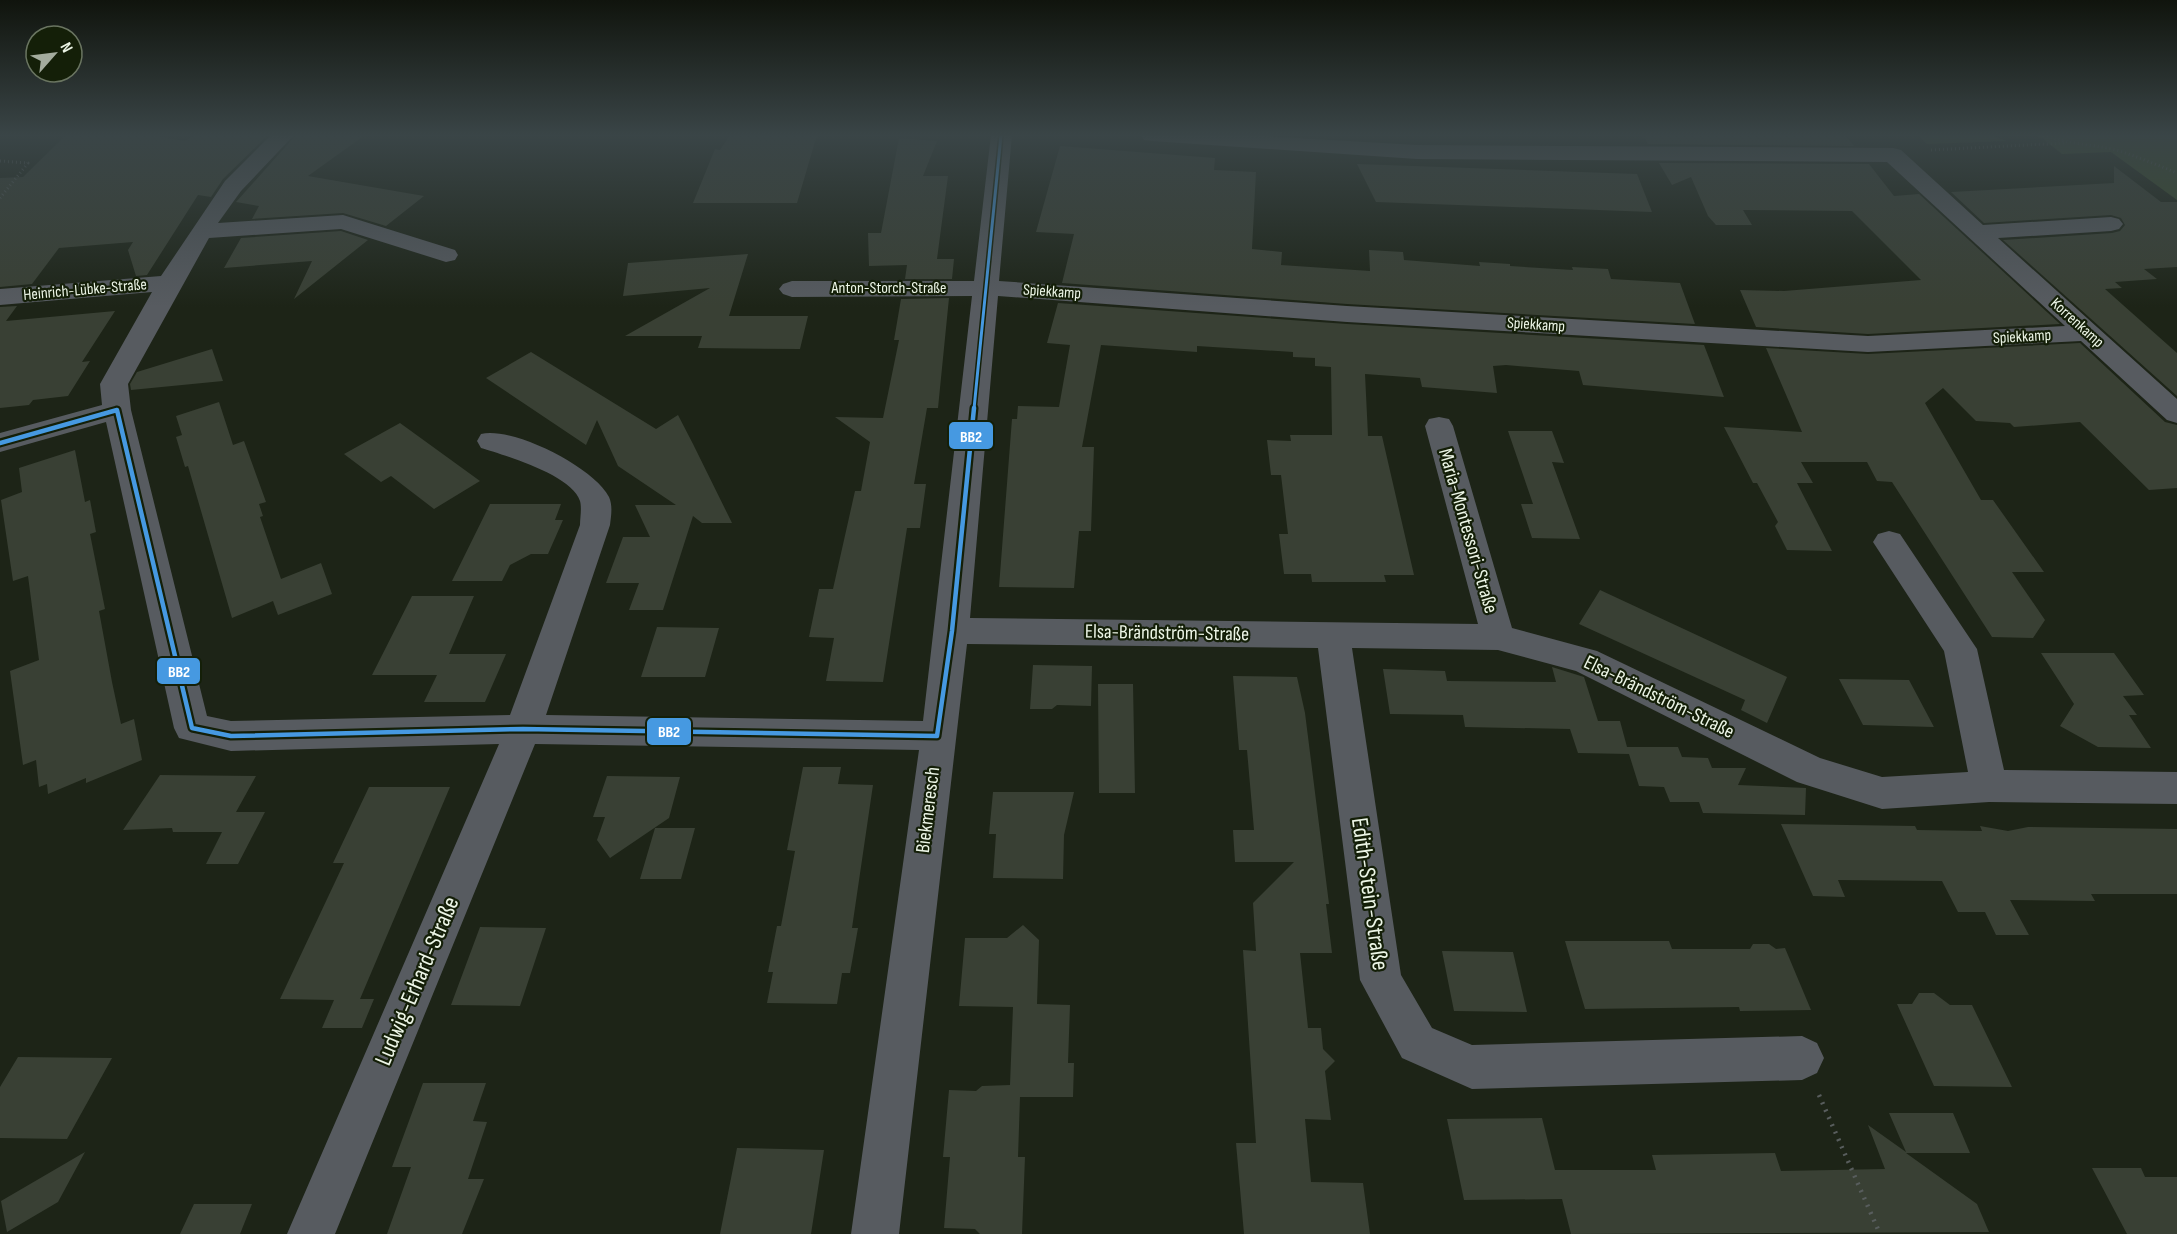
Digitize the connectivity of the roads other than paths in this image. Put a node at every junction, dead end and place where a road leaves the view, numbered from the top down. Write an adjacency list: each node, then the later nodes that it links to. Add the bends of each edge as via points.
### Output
1 (228, 193): 5 (street)
2 (995, 193): 9 (street, Biekmeresch)
3 (1934, 193): 6 (street, Korrenkamp)
4 (2111, 224): 6 (street)
5 (202, 231): 7 (street, via 343,222); 8 (street)
6 (1977, 232): 12 (street, Korrenkamp)
7 (446, 255)
8 (170, 282): 11 (street, Heinrich-Lübke-Straße); 13 (street, via 114,384)
9 (986, 288): 10 (street, Anton-Storch-Straße); 12 (street, Spiekkamp, via 1868,344); 19 (street, Biekmeresch)
10 (792, 289)
11 (0, 297)
12 (2087, 333): 14 (street, Korrenkamp)
13 (117, 410): 17 (street); 22 (street, via 192,728 231,736)
14 (2177, 414)
15 (1438, 426): 21 (street, Maria-Montessori-Straße)
16 (491, 441): 22 (street, Ludwig-Erhard-Straße, via 539,456 583,483 595,499 595,525)
17 (0, 443)
18 (1889, 542): 24 (street, via 1960,649)
19 (952, 631): 20 (street, Elsa-Brändström-Straße); 23 (street, Biekmeresch)
20 (1333, 635): 21 (street, Elsa-Brändström-Straße); 26 (street, Edith-Stein-Straße, via 1381,980 1417,1043 1472,1067)
21 (1498, 637): 24 (street, Elsa-Brändström-Straße, via 1585,660 1810,771 1882,793)
22 (523, 729): 23 (street); 27 (street, Ludwig-Erhard-Straße)
23 (937, 736): 28 (street, Biekmeresch)
24 (1989, 786): 25 (street, Elsa-Brändström-Straße)
25 (2177, 788)
26 (1802, 1058)
27 (311, 1234)
28 (875, 1234)

